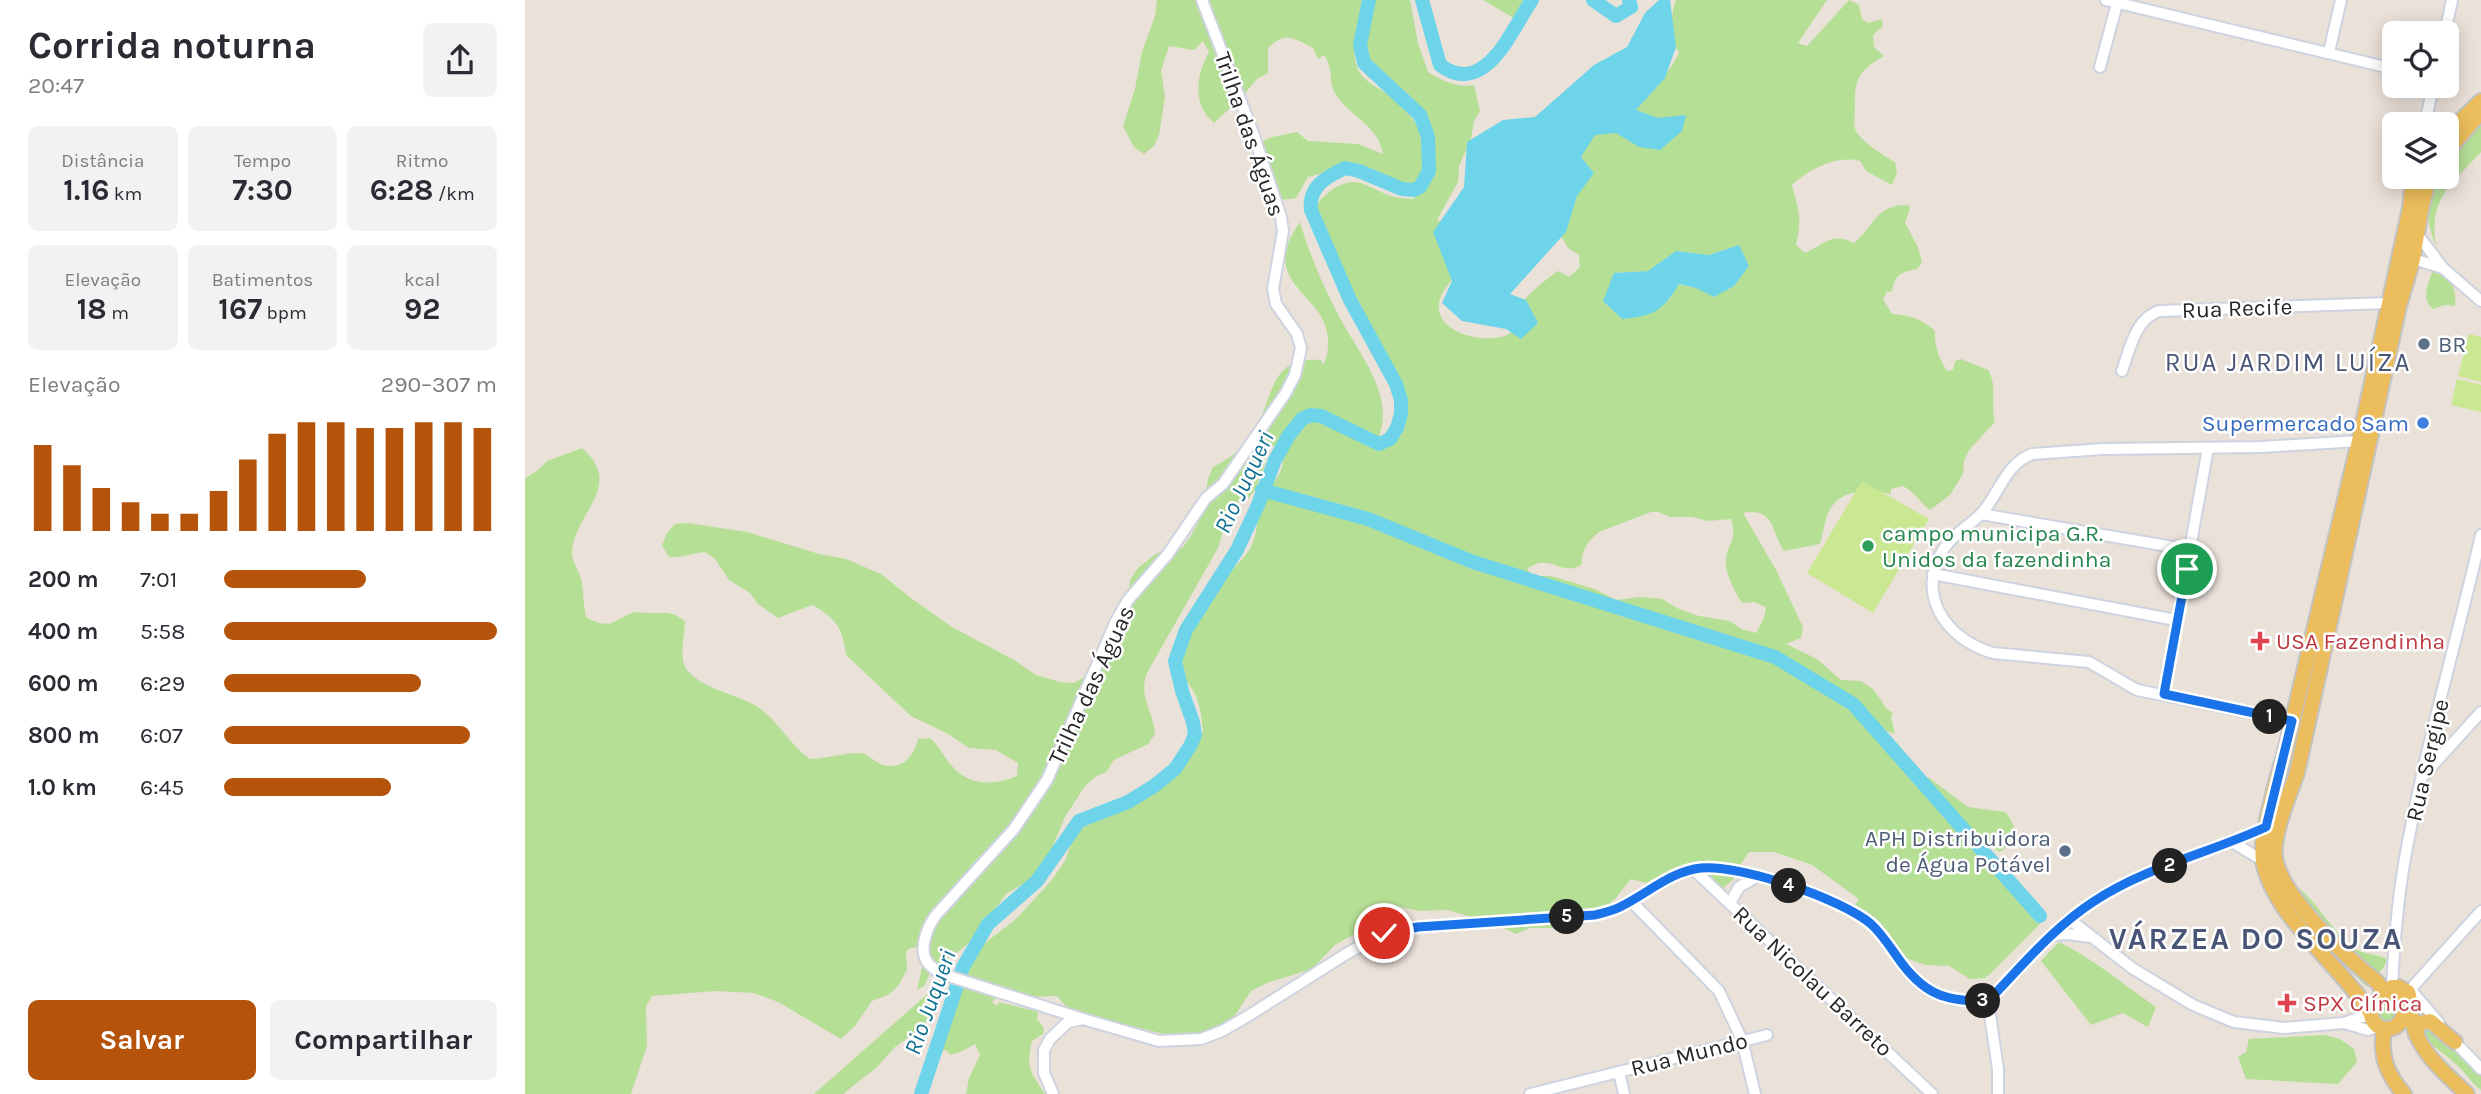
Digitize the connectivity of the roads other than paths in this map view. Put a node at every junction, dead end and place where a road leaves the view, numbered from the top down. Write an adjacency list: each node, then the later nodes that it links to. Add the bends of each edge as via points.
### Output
1 (1202, 0): 47 (street, Trilha das Águas, via 1281,217 1283,231 1273,289 1276,304 1297,334 1299,361 1285,394 1223,484 1206,498 1168,554 1128,600 1047,780 1028,810 930,923 925,935 924,955 939,973)
2 (2106, 0): 5 (street)
3 (2341, 0): 7 (street)
4 (2452, 0): 6 (street)
5 (2118, 1): 7 (street); 9 (street)
6 (2448, 21)
7 (2329, 52): 8 (street)
8 (2382, 66)
9 (2100, 67)
10 (2481, 101): 12 (main road)
11 (2481, 112): 13 (main road)
12 (2459, 122)
13 (2459, 137)
14 (2413, 189): 16 (main road)
15 (2426, 189): 16 (main road)
16 (2412, 231): 17 (main road, via 2403,252); 18 (street); 20 (main road)
17 (2413, 258): 18 (street); 44 (main road, via 2275,856 2302,906)
18 (2443, 268): 19 (street)
19 (2481, 301)
20 (2388, 303): 21 (street, Rua Recife, via 2159,311 2141,324); 22 (main road)
21 (2122, 371)
22 (2359, 441): 23 (street); 31 (main road)
23 (2208, 448): 24 (street, via 2032,454 2013,466); 26 (street)
24 (1981, 514): 26 (street); 27 (street, via 1953,537)
25 (2481, 535): 32 (street, Rua Sergipe)
26 (2191, 550): 28 (street)
27 (1933, 574): 28 (street); 29 (street, via 1932,595 1939,611 1971,645 1993,653 2089,662 2137,690)
28 (2176, 620): 29 (street)
29 (2164, 694): 31 (street)
30 (2481, 712): 32 (street)
31 (2292, 721): 33 (main road)
32 (2422, 777): 44 (street, Rua Sergipe, via 2400,888)
33 (2266, 827): 34 (street); 35 (main road)
34 (2232, 842): 35 (street); 41 (street, via 2136,879)
35 (2262, 860): 48 (main road, via 2278,896 2305,935 2360,996)
36 (1693, 869): 37 (street, via 1717,867); 38 (street); 39 (street, Rua Nicolau Barreto)
37 (1758, 876): 39 (street, via 1739,887); 45 (street, via 1861,917 1928,990 1953,1000)
38 (1631, 901): 47 (street, via 1595,915 1384,933 1248,1016 1201,1039 1159,1041); 51 (street, via 1719,991)
39 (1730, 904): 59 (street, Rua Nicolau Barreto)
40 (2481, 911): 46 (street)
41 (2070, 919): 42 (street); 43 (street)
42 (2053, 935): 43 (street); 45 (street)
43 (2091, 937): 48 (street, via 2193,1005 2234,1023 2284,1028 2344,1023 2361,1017)
44 (2387, 994): 46 (main road, via 2400,1003); 46 (main road, via 2399,987); 48 (main road, via 2373,1005)
45 (1988, 1001): 60 (street)
46 (2408, 1001): 48 (main road, via 2393,1028); 49 (main road); 52 (street)
47 (1083, 1019): 55 (street, via 1059,1029 1044,1050 1044,1073)
48 (2376, 1022): 61 (main road, via 2385,1065)
49 (2416, 1034): 52 (main road, via 2419,1024 2430,1021); 62 (main road, via 2429,1057)
50 (1767, 1035): 51 (street, Rua Mundo)
51 (1742, 1040): 54 (street, Rua Mundo); 58 (street)
52 (2455, 1042): 53 (street)
53 (2481, 1069)
54 (1619, 1072): 56 (street, Rua Mundo); 57 (street)
55 (1053, 1094)
56 (1530, 1094)
57 (1624, 1094)
58 (1755, 1094)
59 (1932, 1094)
60 (1998, 1094)
61 (2404, 1094)
62 (2467, 1094)

